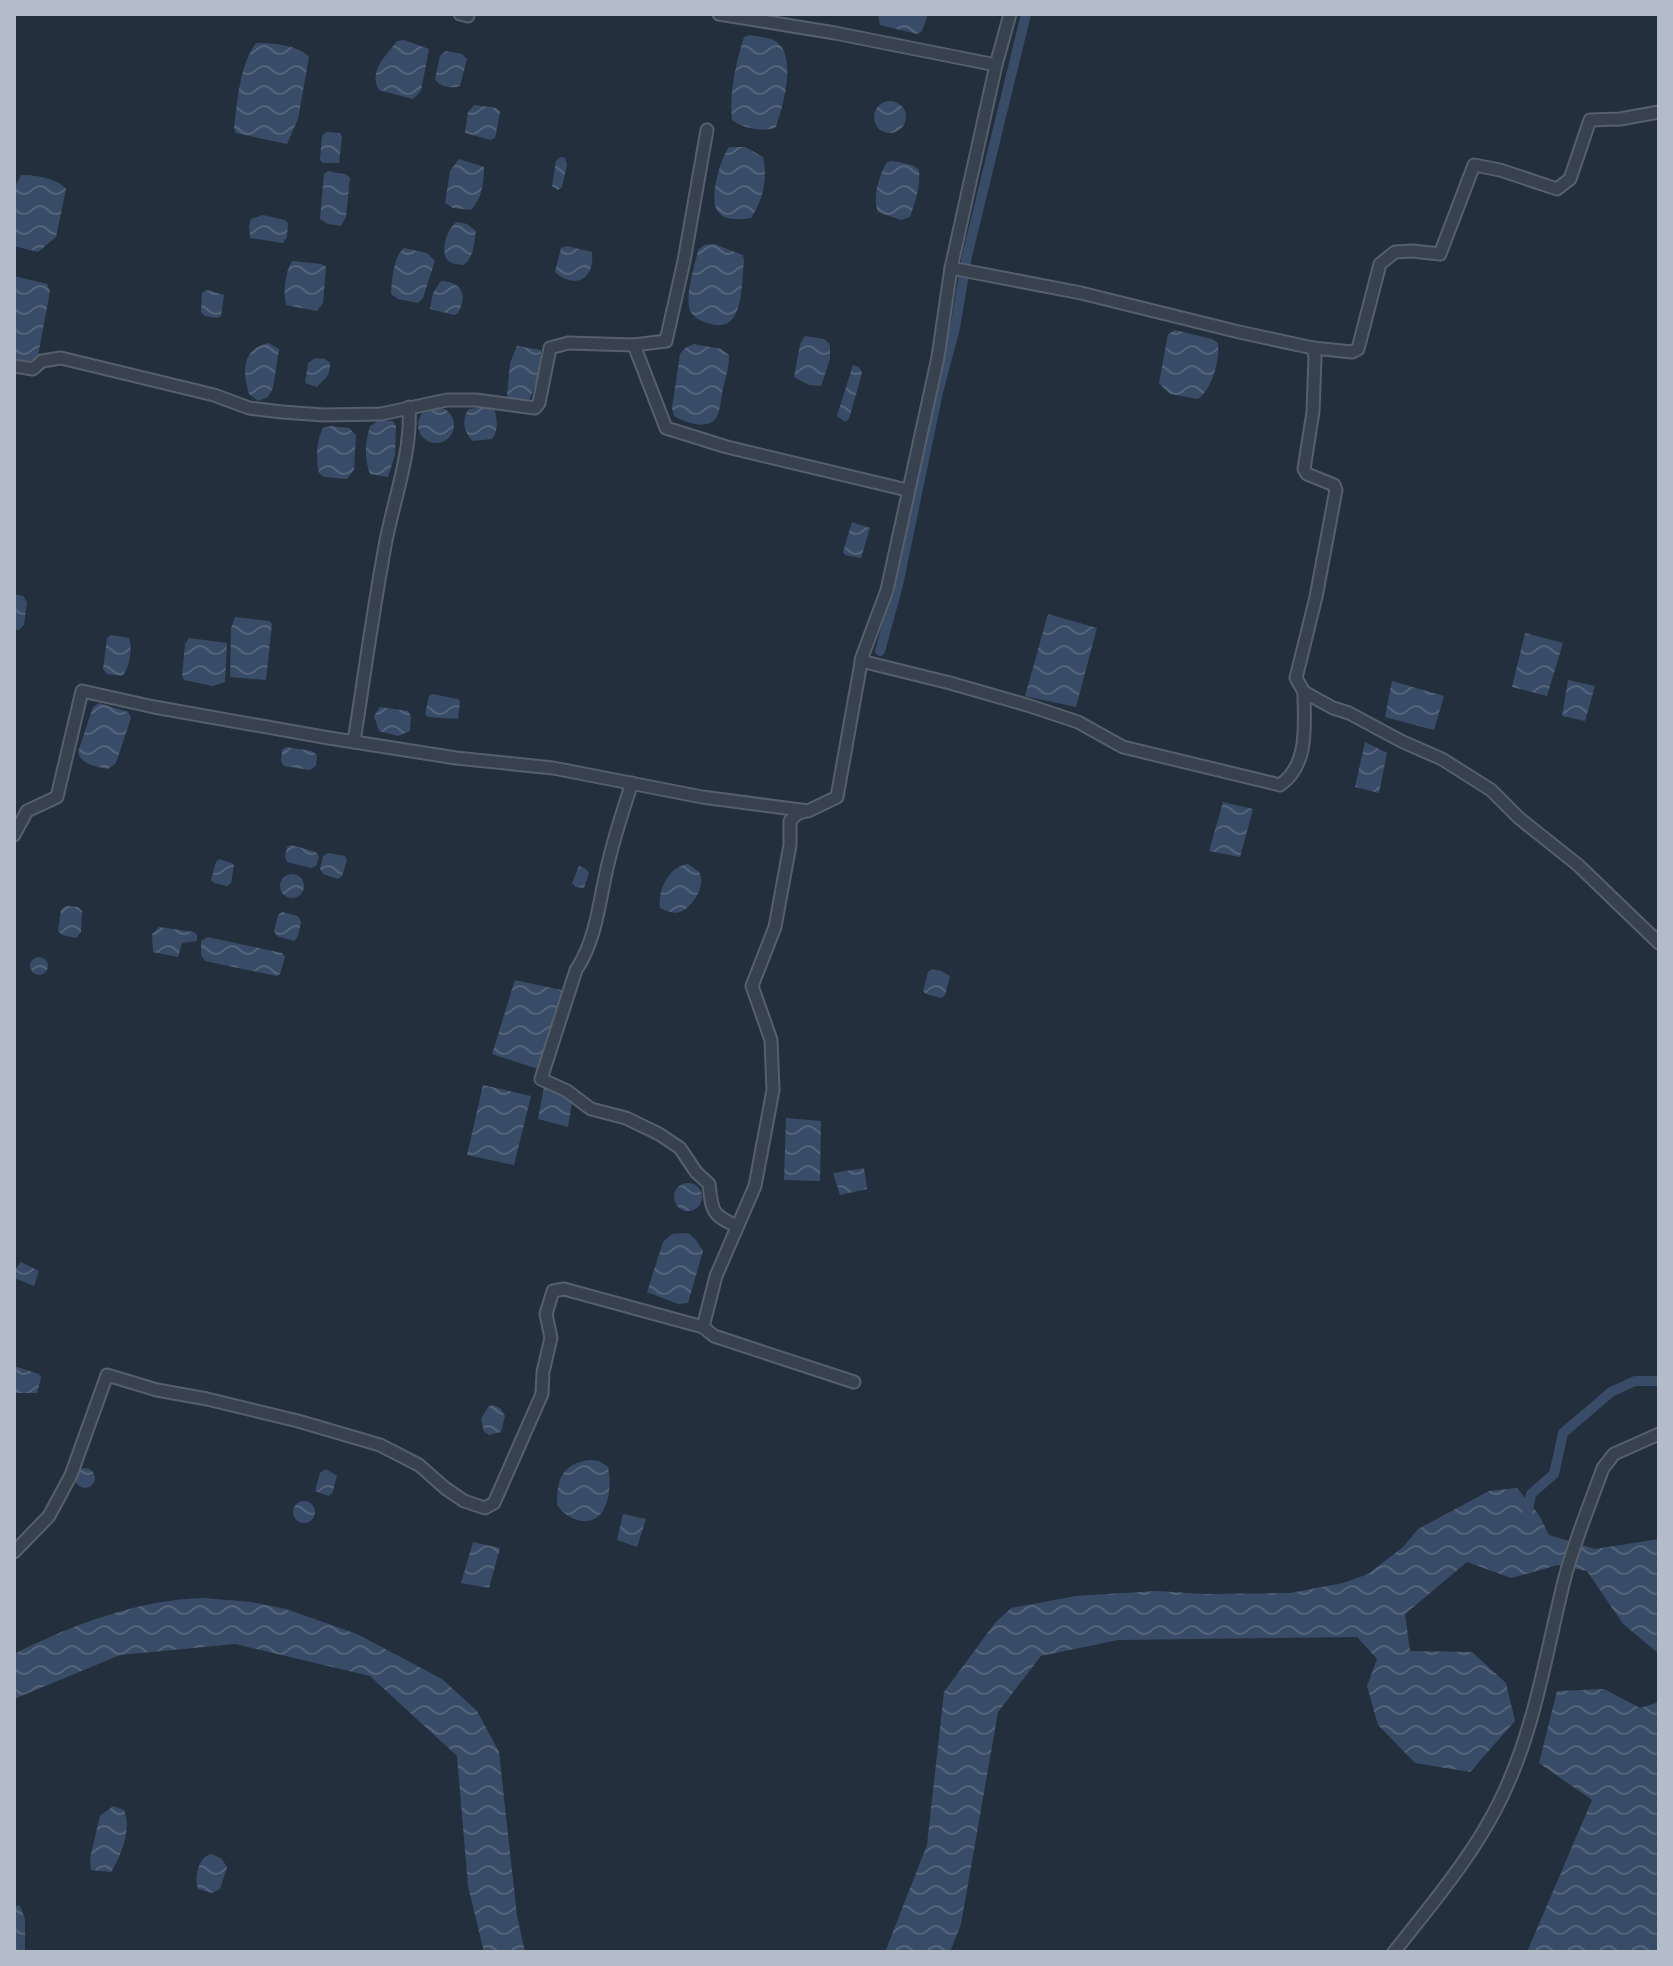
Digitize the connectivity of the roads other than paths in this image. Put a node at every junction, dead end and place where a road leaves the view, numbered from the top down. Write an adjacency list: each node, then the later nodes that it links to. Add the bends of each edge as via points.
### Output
1 (719, 14): 3 (street)
2 (1010, 14): 3 (street)
3 (996, 65): 6 (street)
4 (1659, 112): 8 (street, via 1590,120 1570,179 1557,189 1474,165 1440,254 1395,252 1380,264 1358,349)
5 (707, 130): 7 (street, via 668,336 662,344)
6 (954, 268): 8 (street); 11 (street)
7 (634, 345): 10 (street, via 568,343 550,348 535,408 490,400); 11 (street, via 666,428)
8 (1313, 348): 13 (street, via 1313,412 1304,469 1336,490 1296,678)
9 (14, 366): 10 (street, via 33,369 42,361 61,358 282,412 358,415)
10 (409, 407): 14 (street, via 406,455 384,549)
11 (907, 490): 12 (street, via 887,590)
12 (861, 661): 13 (street, via 1027,705 1078,722 1123,747 1280,785 1293,776 1304,746); 16 (street, via 837,797)
13 (1304, 692): 18 (street, via 1442,759 1491,790)
14 (354, 742): 15 (street); 17 (street, via 82,691 57,797 27,811)
15 (632, 783): 16 (street); 19 (street, via 592,931 541,1079 591,1109 640,1124 680,1148 709,1184 712,1211)
16 (808, 811): 19 (street, via 790,821 775,927 752,986 771,1040 773,1090 755,1186)
17 (14, 835)
18 (1659, 943)
19 (737, 1226): 20 (street)
20 (703, 1327): 21 (street, via 714,1336); 23 (street, via 564,1289 553,1291 546,1314 551,1338 542,1394 494,1503 485,1508 464,1501 419,1465 380,1445 107,1375 71,1475 49,1516)
21 (854, 1382)
22 (1659, 1434): 24 (street, via 1629,1446 1603,1468 1566,1572 1524,1744 1508,1784 1451,1880)
23 (14, 1552)
24 (1394, 1952)

